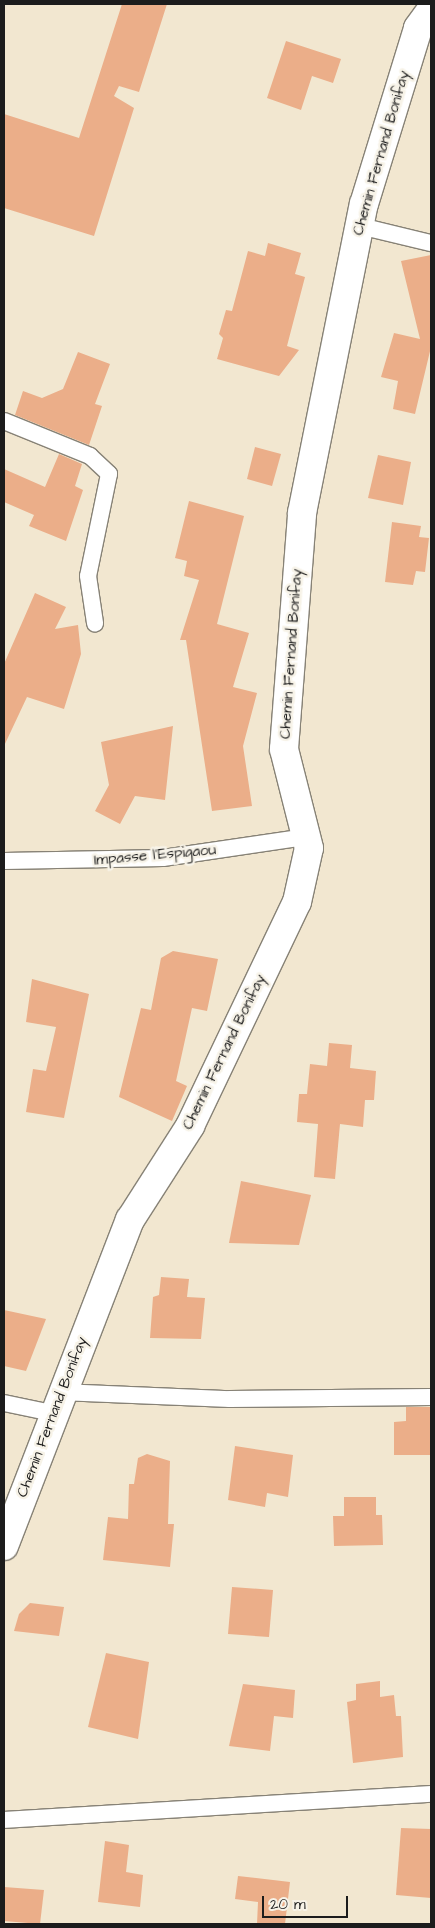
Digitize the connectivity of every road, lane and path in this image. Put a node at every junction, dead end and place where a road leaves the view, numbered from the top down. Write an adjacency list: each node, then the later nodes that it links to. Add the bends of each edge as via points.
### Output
1 (431, 10): 2 (street, Chemin Fernand Bonifay, via 418,28)
2 (360, 226): 3 (lane); 6 (street, Chemin Fernand Bonifay, via 302,513 284,749)
3 (431, 243)
4 (4, 421): 5 (lane, via 90,456 109,474 88,576)
5 (94, 623)
6 (306, 837): 7 (lane, Impasse l'Espigaou, via 163,858); 10 (street, Chemin Fernand Bonifay, via 309,848 297,902 190,1126 130,1220)
7 (4, 861)
8 (431, 1397): 10 (lane)
9 (4, 1403): 10 (lane)
10 (56, 1403): 11 (street, Chemin Fernand Bonifay)
11 (4, 1546)
12 (431, 1794): 13 (lane)
13 (4, 1820)

